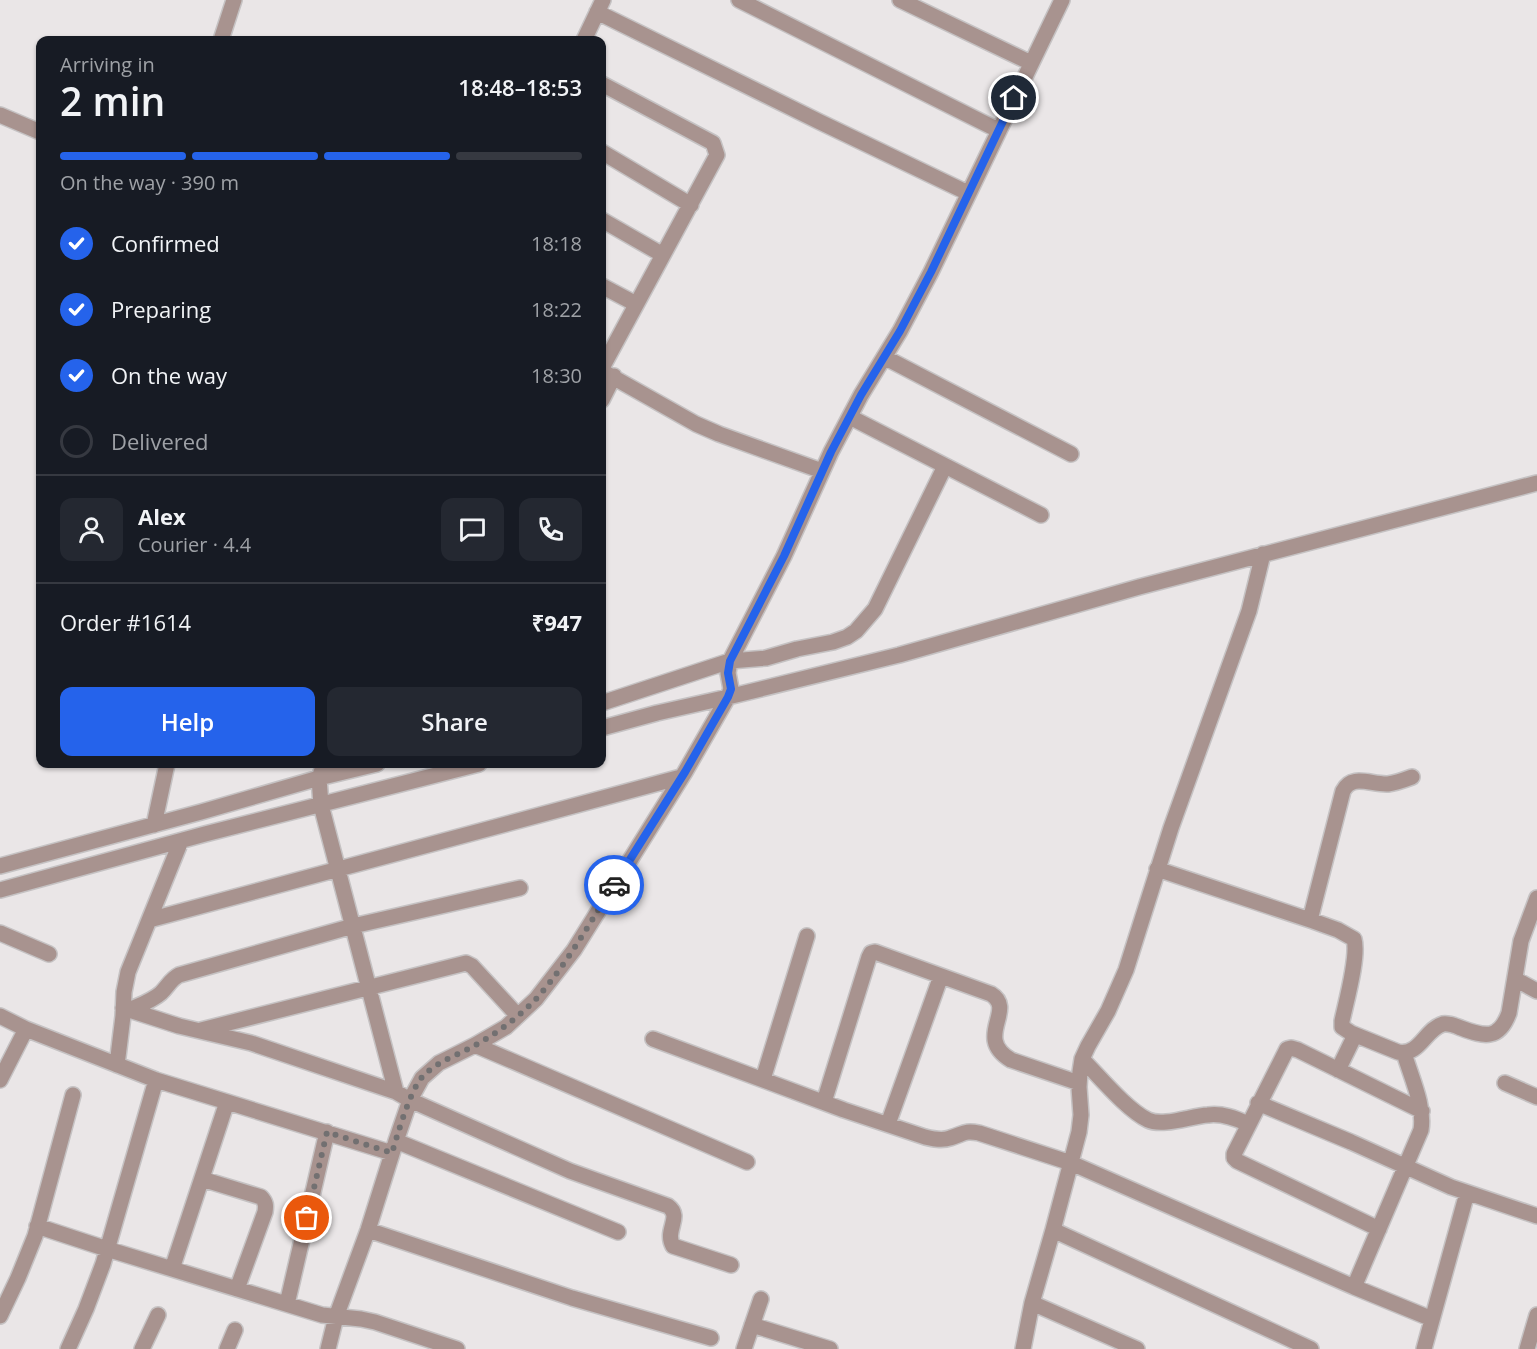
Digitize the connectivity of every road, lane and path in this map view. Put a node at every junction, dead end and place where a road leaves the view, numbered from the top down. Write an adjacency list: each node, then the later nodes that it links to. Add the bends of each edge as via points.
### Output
1 (234, 0): 6 (street)
2 (739, 0): 12 (street)
3 (900, 0): 8 (street)
4 (1062, 0): 8 (street)
5 (600, 6): 7 (street); 14 (street, via 820,123)
6 (222, 36)
7 (586, 36)
8 (1031, 63): 12 (street)
9 (606, 86): 15 (street, via 712,143 717,155)
10 (0, 115): 11 (street)
11 (36, 130)
12 (998, 130): 14 (street)
13 (606, 154): 15 (street)
14 (968, 193): 20 (street, via 926,282)
15 (691, 205): 17 (street)
16 (606, 222): 17 (street)
17 (663, 255): 19 (street)
18 (606, 288): 19 (street)
19 (636, 304): 21 (street)
20 (884, 357): 22 (street); 23 (street)
21 (606, 372): 25 (street, via 696,424)
22 (850, 417): 24 (street); 25 (street)
23 (1071, 454)
24 (945, 466): 27 (street); 29 (street, via 875,609 856,631 833,642 766,657)
25 (822, 471): 29 (street)
26 (1537, 483): 28 (street)
27 (1041, 515)
28 (1263, 554): 29 (street, via 899,655); 42 (street, via 1249,611)
29 (729, 679): 30 (street); 31 (street, via 657,713); 35 (street)
30 (606, 702)
31 (606, 727)
32 (166, 768): 38 (street)
33 (366, 768): 37 (street)
34 (449, 768): 37 (street)
35 (681, 777): 41 (street); 58 (street, via 574,950)
36 (1412, 777): 47 (street, via 1389,784 1346,784)
37 (320, 785): 38 (street); 39 (street); 41 (street)
38 (154, 825): 40 (street)
39 (181, 841): 44 (street); 46 (street)
40 (0, 866)
41 (338, 869): 46 (street); 48 (street)
42 (1157, 869): 47 (street); 66 (street, via 1126,970)
43 (520, 888): 48 (street)
44 (0, 890)
45 (1535, 909): 53 (street, via 1521,941)
46 (149, 920): 56 (street, via 128,972)
47 (1310, 920): 61 (street, via 1354,939 1342,1027)
48 (352, 926): 54 (street); 56 (street, via 179,975 154,998)
49 (0, 933): 51 (street)
50 (807, 936): 69 (street)
51 (49, 954)
52 (941, 976): 72 (street, via 998,998 1001,1005 994,1039 1002,1055); 79 (street, via 871,953); 82 (street)
53 (1515, 979): 55 (street); 64 (street, via 1505,1024 1497,1031 1479,1034 1443,1024)
54 (369, 987): 58 (street, via 466,963); 60 (street); 74 (street)
55 (1537, 990)
56 (126, 1009): 60 (street); 67 (street)
57 (0, 1016): 59 (street)
58 (518, 1016): 63 (street)
59 (26, 1029): 65 (street); 67 (street)
60 (198, 1030): 74 (street, via 250,1043)
61 (1355, 1035): 64 (street); 68 (street)
62 (653, 1039): 69 (street)
63 (476, 1045): 77 (street, via 439,1063 422,1078); 86 (street)
64 (1404, 1053): 81 (street)
65 (5, 1056): 70 (street)
66 (1082, 1059): 72 (street); 83 (street, via 1148,1120 1210,1114 1227,1115)
67 (117, 1065): 71 (street)
68 (1338, 1070): 80 (street, via 1298,1050 1287,1049); 81 (street)
69 (763, 1079): 79 (street)
70 (0, 1080)
71 (156, 1080): 78 (street); 97 (street)
72 (1079, 1083): 87 (street, via 1081,1115)
73 (1505, 1083): 76 (street)
74 (396, 1092): 77 (street)
75 (73, 1095): 92 (street)
76 (1537, 1097)
77 (410, 1100): 85 (street); 98 (street, via 570,1171 668,1206 675,1215 669,1236 673,1246)
78 (227, 1102): 84 (street); 89 (street)
79 (824, 1102): 82 (street)
80 (1258, 1103): 83 (street); 88 (street)
81 (1422, 1111): 88 (street, via 1421,1130)
82 (888, 1124): 87 (street, via 938,1140 969,1131 980,1133)
83 (1248, 1124): 93 (street, via 1234,1158)
84 (327, 1132): 85 (street); 104 (street)
85 (394, 1147): 94 (street); 96 (street)
86 (747, 1162)
87 (1071, 1163): 95 (street); 100 (street)
88 (1406, 1167): 90 (street); 93 (street)
89 (202, 1179): 99 (street); 101 (street, via 261,1197 266,1206)
90 (1467, 1193): 91 (street); 109 (street)
91 (1537, 1216)
92 (37, 1226): 97 (street); 107 (street)
93 (1379, 1229): 100 (street)
94 (368, 1230): 108 (street); 112 (street, via 572,1298)
95 (1053, 1230): 103 (street); 122 (street)
96 (618, 1232)
97 (107, 1249): 99 (street); 113 (street)
98 (731, 1265)
99 (172, 1269): 101 (street)
100 (1354, 1287): 109 (street)
101 (237, 1289): 104 (street)
102 (761, 1299): 110 (street)
103 (1032, 1303): 120 (street); 121 (street)
104 (287, 1304): 108 (street)
105 (158, 1315): 114 (street)
106 (1537, 1315): 124 (street)
107 (0, 1316)
108 (336, 1317): 116 (street); 117 (street, via 375,1322)
109 (1432, 1319): 123 (street)
110 (752, 1325): 118 (street); 119 (street)
111 (235, 1330): 115 (street)
112 (711, 1338)
113 (68, 1349)
114 (142, 1349)
115 (226, 1349)
116 (328, 1349)
117 (456, 1349)
118 (744, 1349)
119 (830, 1349)
120 (1023, 1349)
121 (1137, 1349)
122 (1311, 1349)
123 (1424, 1349)
124 (1527, 1349)

